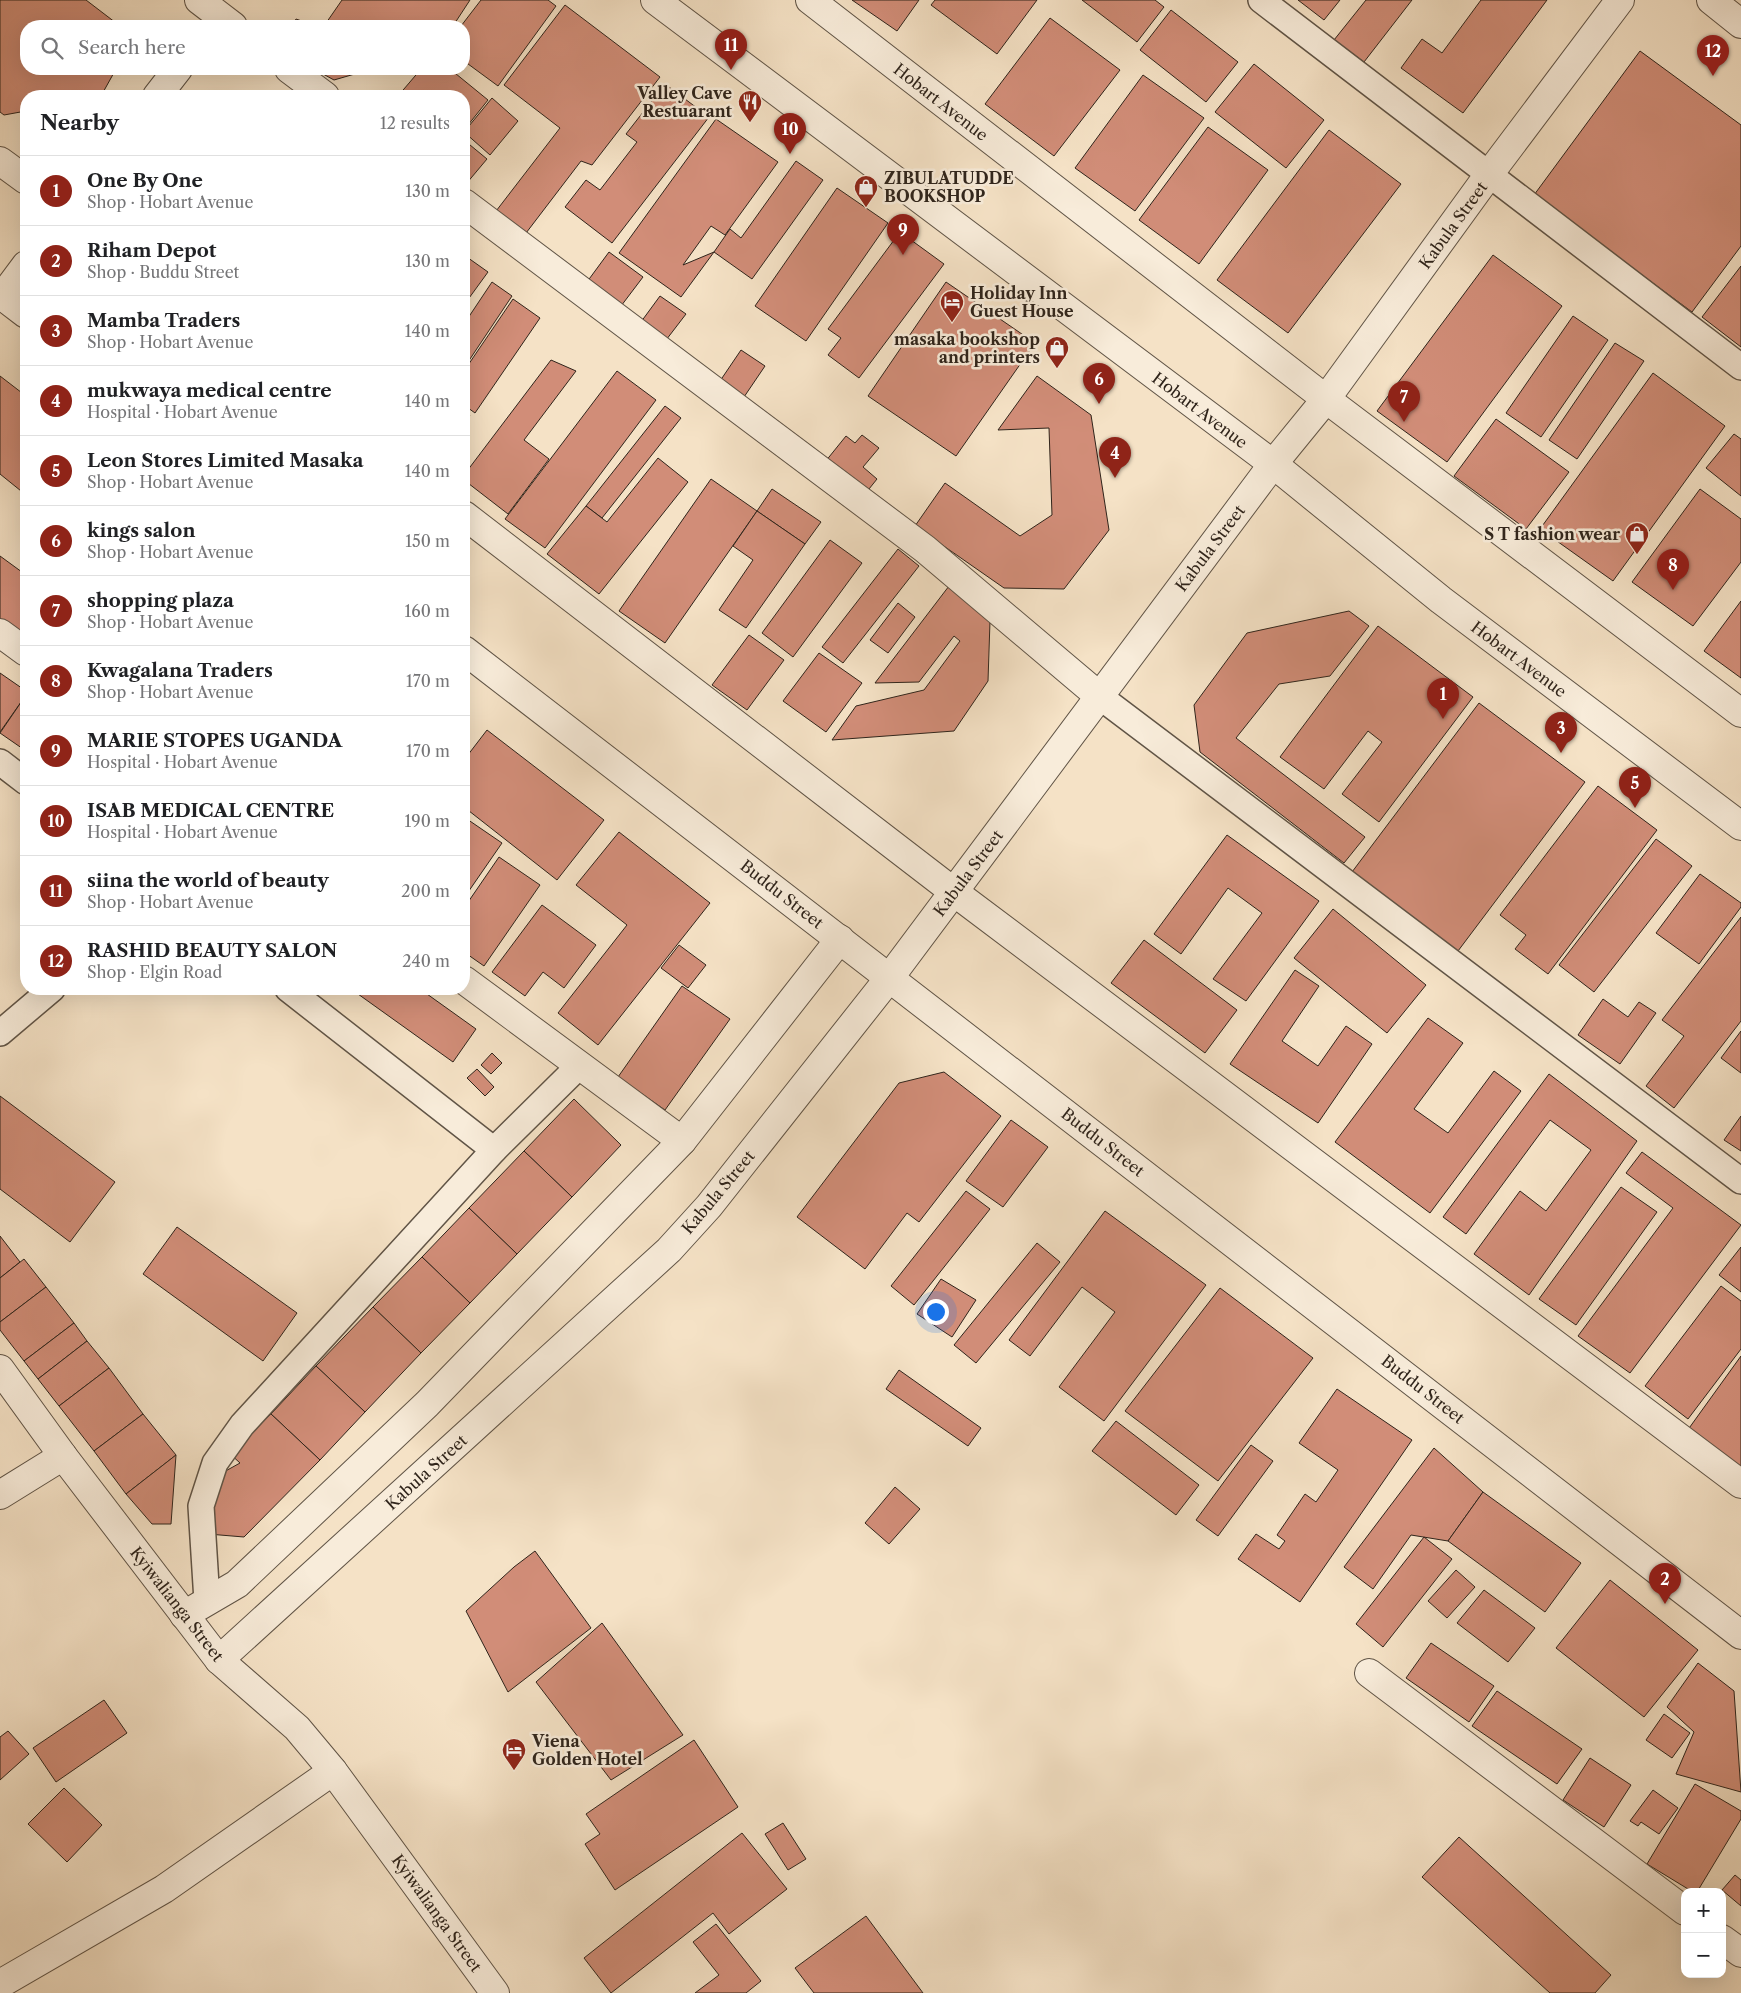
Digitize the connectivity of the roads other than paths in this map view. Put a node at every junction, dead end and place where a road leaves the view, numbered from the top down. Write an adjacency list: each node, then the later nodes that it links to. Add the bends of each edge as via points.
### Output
1 (655, 0): 20 (street, Hobart Avenue)
2 (810, 0): 19 (street, Hobart Avenue)
3 (1261, 0): 12 (lane)
4 (1620, 0): 12 (street, Kabula Street)
5 (1710, 2): 6 (street)
6 (1741, 24)
7 (173, 75): 9 (street)
8 (297, 75): 10 (street)
9 (162, 90)
10 (317, 90)
11 (0, 160): 13 (street)
12 (1490, 173): 18 (lane); 19 (street, Kabula Street)
13 (20, 175)
14 (470, 208): 25 (street, via 925,549)
15 (20, 272): 16 (street)
16 (1, 295): 17 (street)
17 (20, 309)
18 (1741, 366)
19 (1326, 399): 20 (street, Kabula Street); 26 (street, Hobart Avenue)
20 (1273, 464): 25 (street, Kabula Street); 29 (street, Hobart Avenue, via 1441,600)
21 (470, 521): 30 (street)
22 (0, 633): 23 (street)
23 (20, 648)
24 (470, 655): 31 (street, Buddu Street)
25 (1099, 696): 30 (street, Kabula Street); 40 (lane)
26 (1741, 713)
27 (0, 762): 28 (lane)
28 (20, 777)
29 (1741, 826)
30 (954, 892): 32 (street, Kabula Street); 43 (street)
31 (840, 939): 32 (street, Buddu Street); 38 (street)
32 (890, 977): 47 (street, Buddu Street); 48 (street, Kabula Street, via 709,1206 669,1250)
33 (470, 984): 37 (street)
34 (45, 995): 36 (lane)
35 (296, 995): 39 (lane)
36 (0, 1033)
37 (579, 1066): 38 (street); 39 (lane)
38 (682, 1142): 45 (street, via 427,1404 237,1584)
39 (494, 1150): 45 (lane, via 242,1425 215,1463 201,1506)
40 (1741, 1181)
41 (0, 1369): 42 (street, Kyiwalianga Street)
42 (63, 1456): 44 (street); 46 (street, Kyiwalianga Street)
43 (1741, 1484)
44 (0, 1495)
45 (207, 1601): 46 (street)
46 (184, 1615): 48 (street, Kyiwalianga Street)
47 (1741, 1634)
48 (219, 1660): 50 (street, Kyiwalianga Street, via 297,1728)
49 (1369, 1673): 51 (street)
50 (334, 1771): 54 (street, via 164,1889); 55 (street, Kyiwalianga Street)
51 (1681, 1908)
52 (1726, 1942): 53 (street)
53 (1741, 1953)
54 (0, 1984)
55 (495, 1993)

